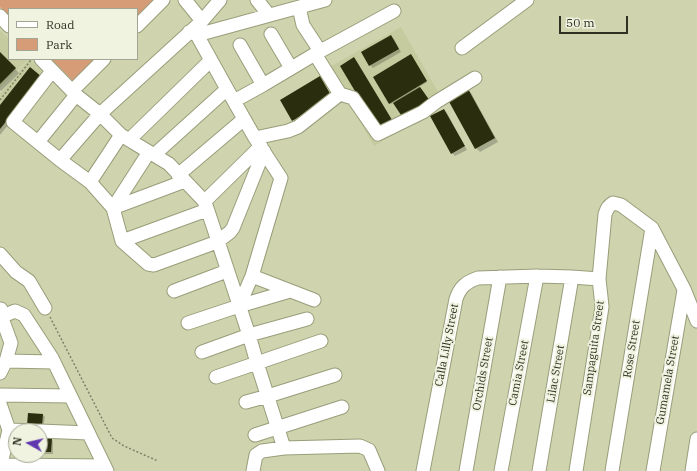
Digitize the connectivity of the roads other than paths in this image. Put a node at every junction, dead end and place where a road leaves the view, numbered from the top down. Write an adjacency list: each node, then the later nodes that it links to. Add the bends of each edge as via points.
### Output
1 (163, 0): 13 (street)
2 (185, 0): 11 (street)
3 (220, 0): 11 (street)
4 (257, 0): 9 (street)
5 (325, 0): 7 (street)
6 (527, 0): 17 (street)
7 (303, 3): 9 (street); 18 (street, via 303,25)
8 (394, 11): 18 (street)
9 (269, 15): 14 (street)
10 (0, 16): 12 (street)
11 (202, 21): 14 (street)
12 (8, 25)
13 (138, 25)
14 (193, 33): 21 (street); 30 (street)
15 (271, 34): 22 (street)
16 (240, 45): 25 (street)
17 (462, 48)
18 (317, 53): 22 (street); 28 (street)
19 (36, 60): 23 (street)
20 (103, 60): 27 (street)
21 (211, 60): 26 (street); 32 (street)
22 (291, 68): 25 (street)
23 (52, 71): 27 (street); 33 (street, via 13,122)
24 (475, 78): 28 (street, via 423,112 378,134 353,98)
25 (264, 85): 29 (street)
26 (227, 89): 29 (street); 35 (street)
27 (74, 93): 30 (street); 33 (street)
28 (340, 94): 34 (street, via 298,127)
29 (234, 101): 31 (street)
30 (100, 114): 32 (street); 36 (street)
31 (244, 119): 34 (street); 37 (street)
32 (125, 137): 35 (street); 38 (street)
33 (38, 142): 36 (street)
34 (260, 145): 39 (street); 43 (street, via 233,228); 46 (street, via 281,178)
35 (151, 153): 37 (street, via 169,164); 40 (street)
36 (60, 160): 38 (street)
37 (182, 178): 39 (street); 40 (street)
38 (90, 182): 40 (street)
39 (206, 206): 42 (street); 43 (street)
40 (113, 208): 42 (street)
41 (652, 228): 50 (street, Sampaguita Street, via 621,205 609,206 605,214); 51 (street); 93 (street, Rose Street)
42 (122, 241): 43 (street, via 146,262 154,265)
43 (217, 242): 45 (street)
44 (0, 254): 56 (street, via 16,272 29,281)
45 (227, 271): 52 (street); 55 (street)
46 (252, 276): 53 (street); 55 (street)
47 (537, 276): 48 (street, Calla Lilly Street); 49 (street, Calla Lilly Street); 90 (street, Camia Street)
48 (500, 277): 88 (street, Calla Lilly Street, via 470,280 458,291); 89 (street, Orchids Street)
49 (572, 277): 50 (street, Calla Lilly Street); 91 (street, Lilac Street)
50 (599, 279): 92 (street, Sampaguita Street, via 602,307)
51 (684, 289): 59 (street); 94 (street, Gumamela Street)
52 (174, 291)
53 (290, 291): 54 (street); 55 (street)
54 (314, 300)
55 (239, 306): 60 (street); 61 (street)
56 (45, 308)
57 (2, 312): 64 (street, via 11,343); 65 (street, via 16,311 24,315)
58 (307, 319): 61 (street)
59 (697, 321)
60 (188, 323)
61 (249, 335): 63 (street); 66 (street)
62 (322, 341): 66 (street)
63 (202, 352)
64 (6, 361): 65 (street); 67 (street)
65 (54, 362): 71 (street)
66 (257, 363): 69 (street); 72 (street)
67 (0, 373)
68 (335, 375): 72 (street)
69 (216, 377)
70 (0, 395): 71 (street)
71 (70, 396): 79 (street)
72 (268, 396): 73 (street); 77 (street)
73 (246, 402)
74 (0, 404): 76 (street)
75 (342, 407): 77 (street)
76 (8, 427)
77 (278, 428): 81 (street); 83 (street)
78 (48, 431): 79 (street)
79 (88, 433): 85 (street)
80 (8, 434): 84 (street)
81 (255, 435)
82 (697, 439): 95 (street)
83 (284, 448): 86 (street, via 256,454); 87 (street, via 360,446 369,450)
84 (0, 466): 85 (street)
85 (106, 469)
86 (253, 471)
87 (378, 471)
88 (423, 471)
89 (466, 471)
90 (501, 471)
91 (539, 471)
92 (576, 471)
93 (612, 471)
94 (653, 471)
95 (692, 471)

